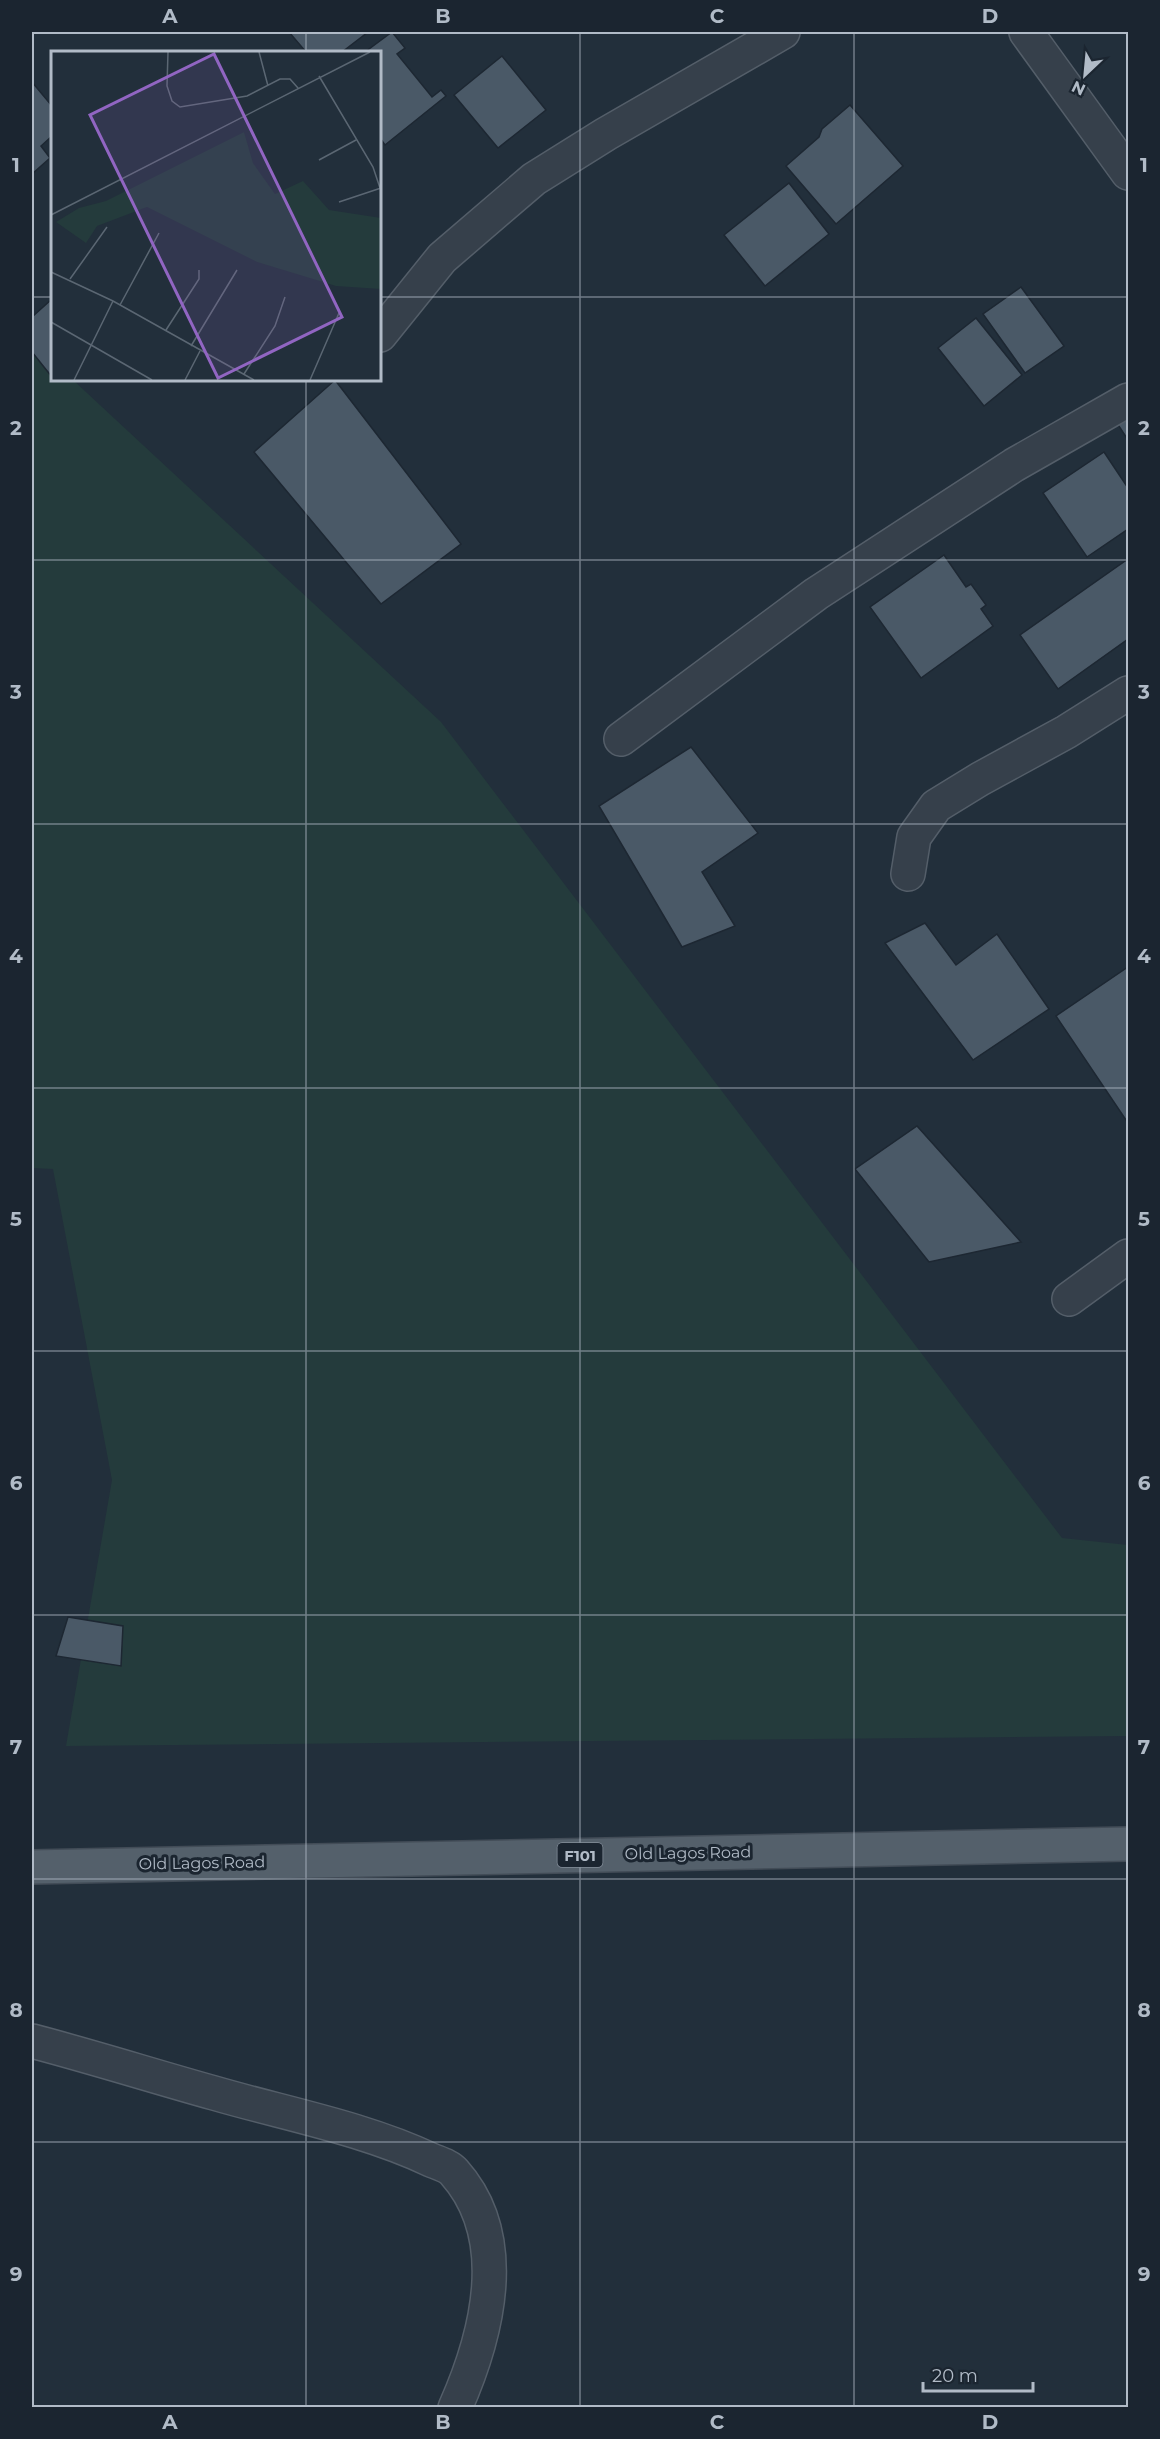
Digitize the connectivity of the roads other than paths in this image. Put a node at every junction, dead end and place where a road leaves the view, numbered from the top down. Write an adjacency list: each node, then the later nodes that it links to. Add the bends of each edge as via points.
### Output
1 (783, 32): 4 (street, via 534,179 442,258)
2 (1026, 32): 3 (street)
3 (1128, 173)
4 (381, 334)
5 (1128, 400): 7 (street, via 1014,465 816,594)
6 (1128, 693): 8 (street, via 936,806 914,837)
7 (621, 739)
8 (909, 874)
9 (1128, 1256): 10 (street)
10 (1069, 1299)
11 (1128, 1844): 12 (main road, Old Lagos Road / F101)
12 (32, 1867)
13 (32, 2041): 14 (street, via 338,2127 409,2150 453,2170 481,2217 489,2247 490,2283 471,2371)
14 (455, 2408)

